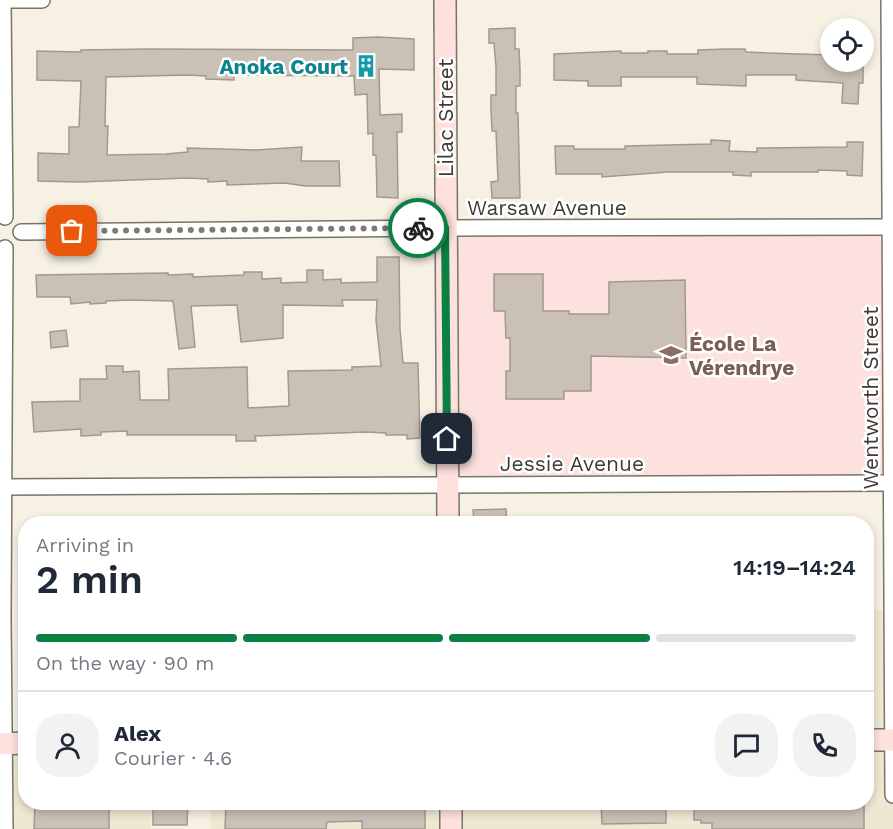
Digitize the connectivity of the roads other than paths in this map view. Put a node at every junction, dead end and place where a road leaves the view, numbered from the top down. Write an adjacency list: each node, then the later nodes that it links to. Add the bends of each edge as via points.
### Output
1 (2, 0): 2 (street); 5 (street)
2 (42, 0)
3 (445, 0): 7 (street, Lilac Street)
4 (889, 0): 6 (street, Wentworth Street)
5 (2, 218): 8 (street, via 14,220)
6 (892, 227): 7 (street, Warsaw Avenue); 10 (street, Wentworth Street)
7 (445, 228): 8 (street, Warsaw Avenue); 11 (street, Lilac Street)
8 (21, 232): 9 (street, via 18,242)
9 (2, 247): 12 (street)
10 (892, 483): 11 (street, Jessie Avenue); 15 (street, Wentworth Street)
11 (448, 485): 12 (street, Jessie Avenue); 13 (street, Lilac Street)
12 (2, 487): 16 (street, via 3,618)
13 (448, 516)
14 (874, 740): 15 (street)
15 (892, 740): 17 (street, Wentworth Street)
16 (10, 744): 19 (street)
17 (893, 795)
18 (451, 810): 20 (street)
19 (5, 829)
20 (451, 829)

